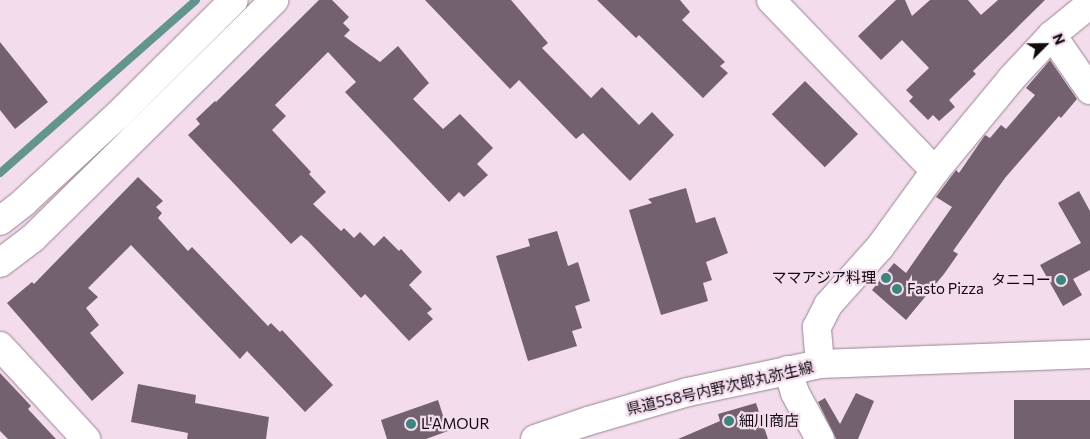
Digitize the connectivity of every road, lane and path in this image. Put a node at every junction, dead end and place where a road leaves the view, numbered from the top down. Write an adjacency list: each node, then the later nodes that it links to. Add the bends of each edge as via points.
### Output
1 (234, 0): 8 (street, via 118,115)
2 (274, 0): 9 (street, via 33,238)
3 (771, 0): 7 (street)
4 (1090, 4): 5 (street)
5 (1052, 35): 6 (street); 7 (street)
6 (1090, 90)
7 (935, 171): 12 (street, via 880,247 828,305 817,326)
8 (0, 222)
9 (0, 263)
10 (0, 346): 14 (street)
11 (1090, 354): 12 (street, 県道558号内野次郎丸弥生線)
12 (820, 364): 13 (street, 県道558号内野次郎丸弥生線)
13 (788, 370): 15 (street, 県道558号内野次郎丸弥生線, via 688,392); 16 (street, via 795,393)
14 (86, 439)
15 (535, 439)
16 (820, 439)

